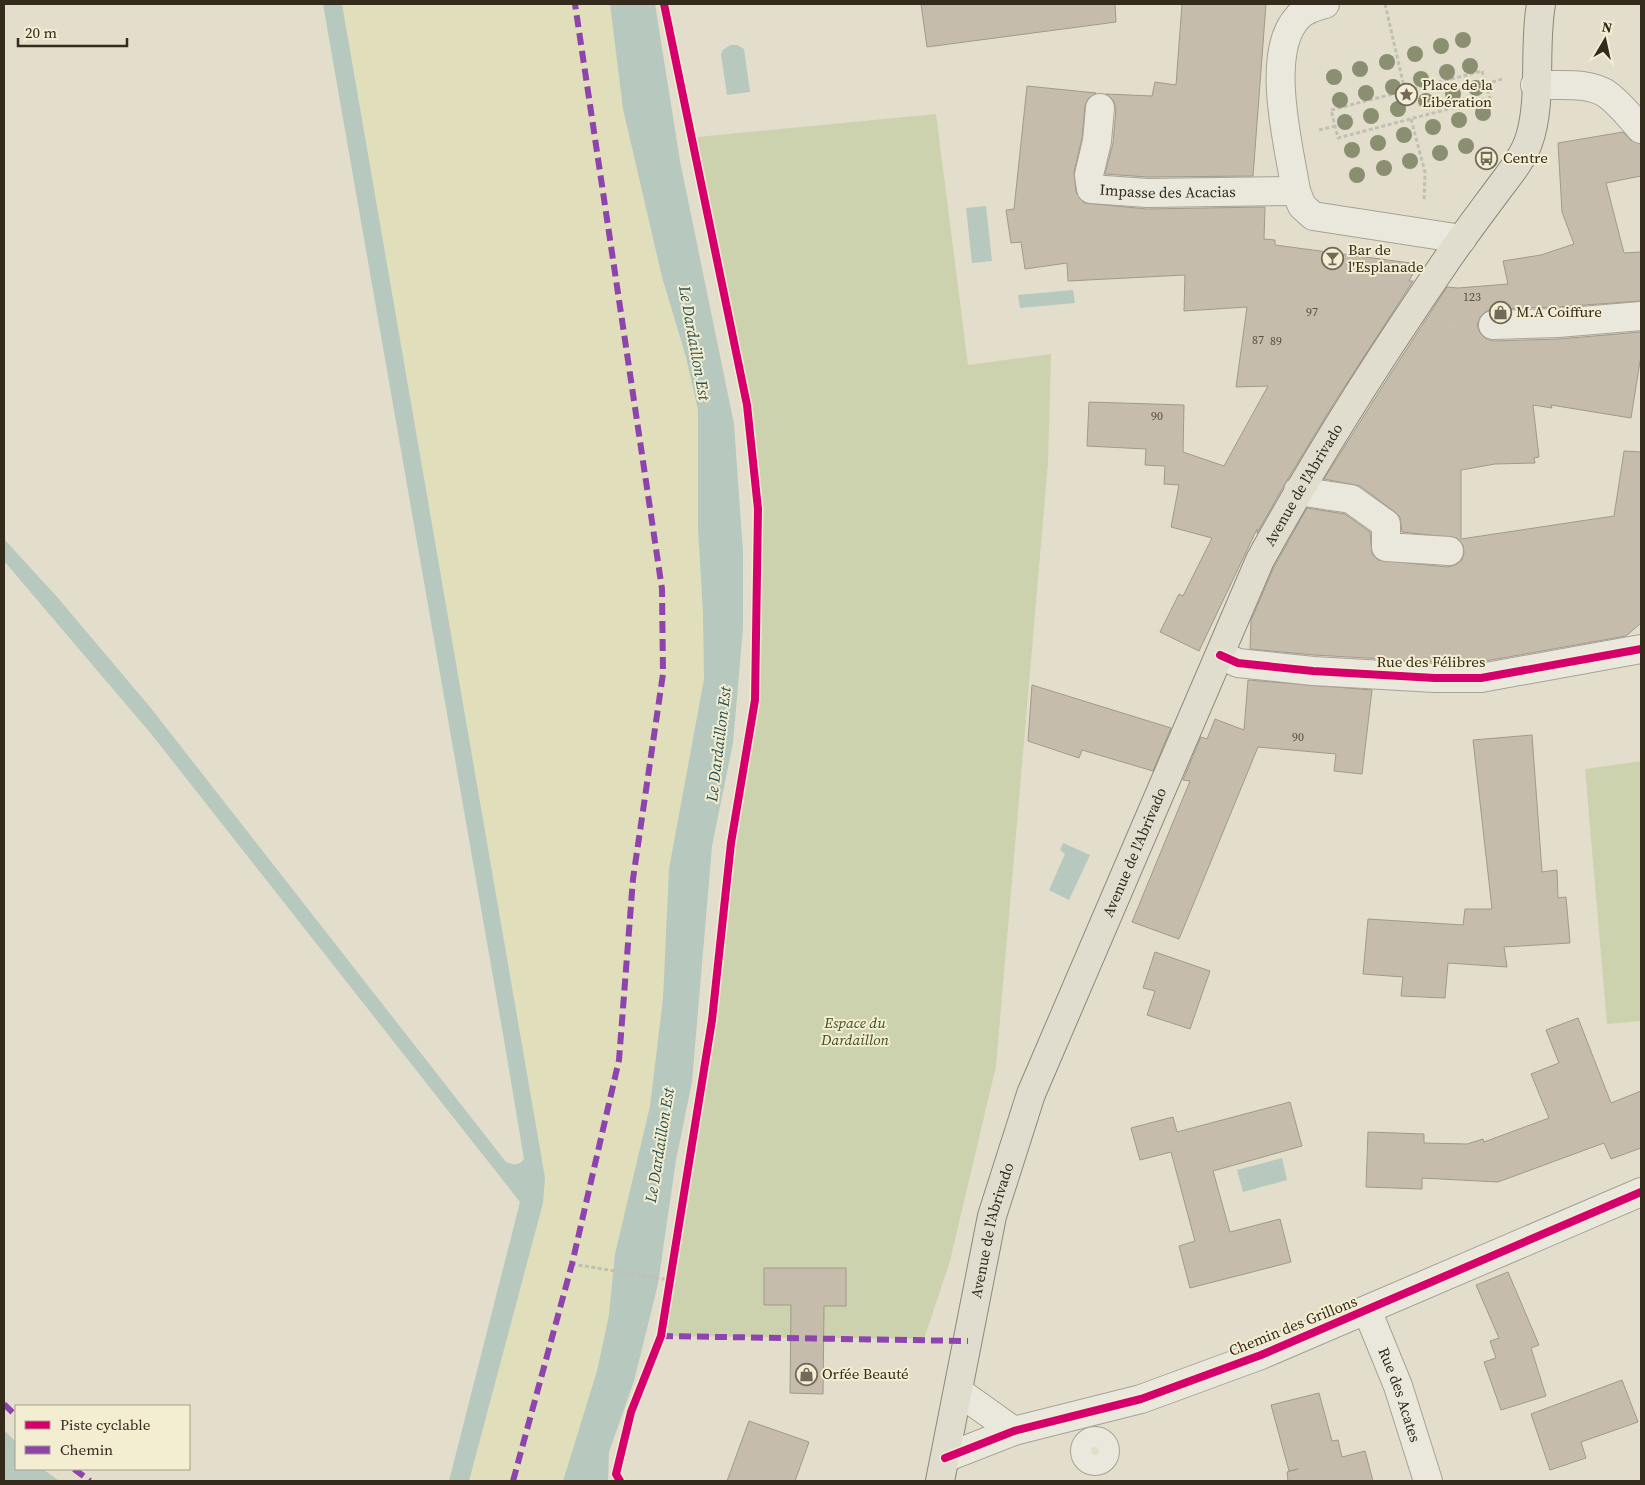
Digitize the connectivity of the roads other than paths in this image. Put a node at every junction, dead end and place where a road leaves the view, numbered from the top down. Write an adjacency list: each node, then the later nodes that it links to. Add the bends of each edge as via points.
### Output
1 (1325, 4): 6 (street, via 1297,18 1287,34 1281,58 1280,80)
2 (1541, 4): 3 (main road, Avenue de l'Abrivado)
3 (1535, 85): 5 (street, via 1599,90); 7 (main road, Avenue de l'Abrivado, via 1534,120 1528,144)
4 (1100, 108): 6 (street, Impasse des Acacias, via 1088,175 1091,189 1147,193)
5 (1641, 129)
6 (1296, 190): 7 (street, via 1302,206 1313,216)
7 (1462, 239): 10 (main road, Avenue de l'Abrivado)
8 (1641, 316): 9 (street)
9 (1493, 325)
10 (1298, 491): 11 (street, via 1351,499 1386,524 1386,547); 13 (main road, Avenue de l'Abrivado, via 1260,560)
11 (1449, 551)
12 (1641, 649): 13 (street, Rue des Félibres, via 1481,678 1312,671 1238,663)
13 (1220, 655): 16 (main road, Avenue de l'Abrivado, via 1031,1094 992,1216)
14 (1641, 1192): 15 (street, Chemin des Grillons)
15 (1367, 1310): 17 (street, Chemin des Grillons, via 1261,1355 1141,1399); 21 (street, Rue des Acates, via 1398,1386)
16 (959, 1392): 18 (street); 20 (main road, Avenue de l'Abrivado)
17 (1085, 1414): 18 (street, Chemin des Grillons); 19 (street)
18 (1014, 1431): 20 (street, Chemin des Grillons)
19 (1098, 1461)
20 (943, 1470)
21 (1428, 1481)

